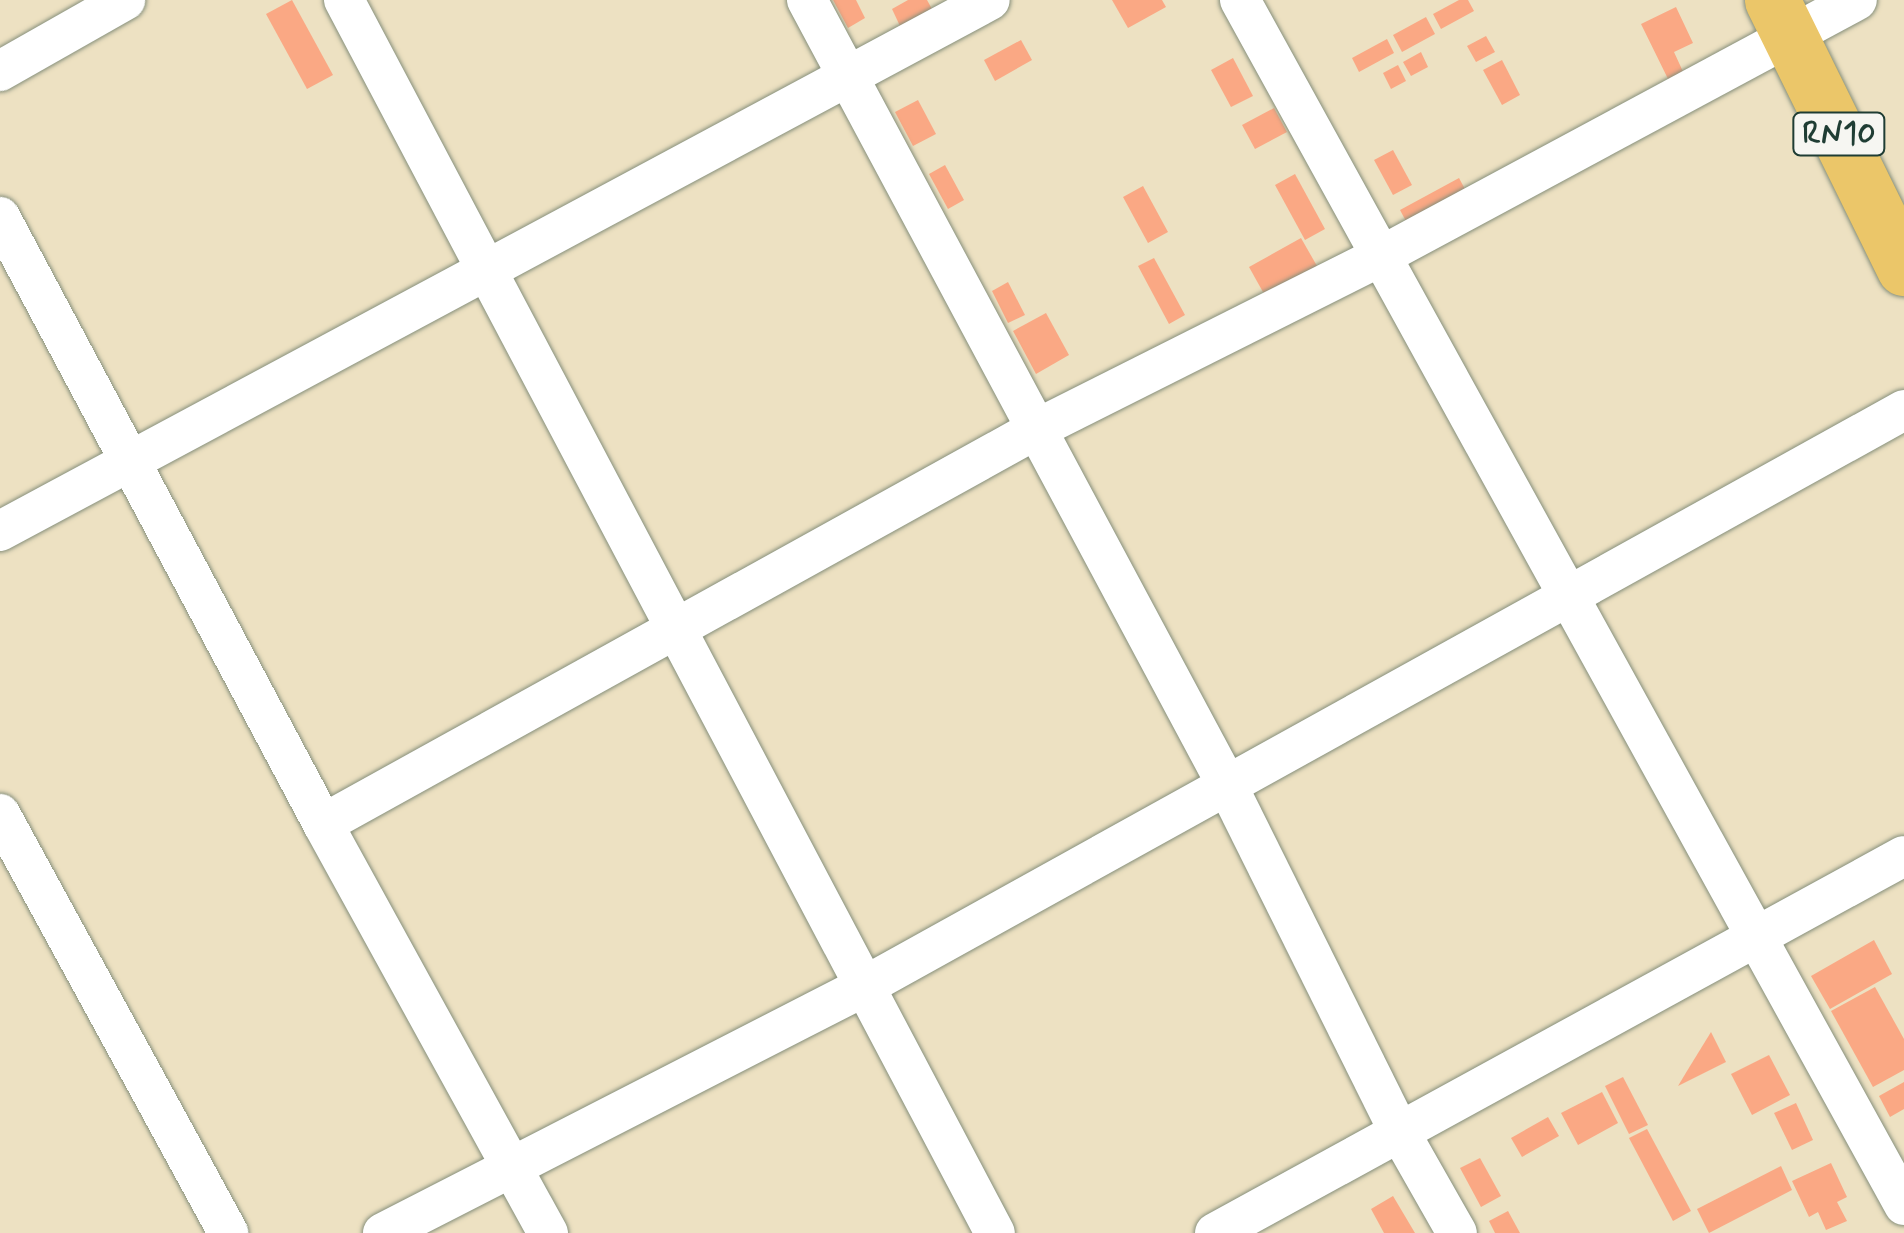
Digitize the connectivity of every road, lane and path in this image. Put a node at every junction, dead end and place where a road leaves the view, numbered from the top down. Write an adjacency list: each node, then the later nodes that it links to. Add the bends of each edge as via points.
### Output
1 (124, 0): 8 (street)
2 (344, 0): 13 (street)
3 (807, 0): 9 (street)
4 (990, 0): 9 (street)
5 (1240, 0): 11 (street)
6 (1858, 0): 7 (street)
7 (1782, 18): 11 (street); 12 (highway, RN10)
8 (0, 71)
9 (848, 76): 13 (street); 15 (street)
10 (0, 216): 16 (street)
11 (1383, 255): 15 (street); 18 (street)
12 (1904, 268)
13 (487, 270): 16 (street); 19 (street)
14 (1904, 410): 18 (street)
15 (1035, 430): 19 (street); 20 (street)
16 (131, 458): 17 (street); 22 (street)
17 (0, 531)
18 (1568, 596): 20 (street); 24 (street)
19 (676, 628): 22 (street); 25 (street)
20 (1227, 785): 25 (street); 26 (street)
21 (0, 814): 29 (street)
22 (322, 824): 27 (street)
23 (1904, 856): 24 (street)
24 (1756, 937): 26 (street); 28 (street)
25 (865, 986): 27 (street); 32 (street)
26 (1399, 1131): 33 (street); 34 (street)
27 (510, 1165): 30 (street); 31 (street)
28 (1904, 1205)
29 (228, 1233)
30 (382, 1233)
31 (548, 1233)
32 (995, 1233)
33 (1215, 1233)
34 (1457, 1233)

